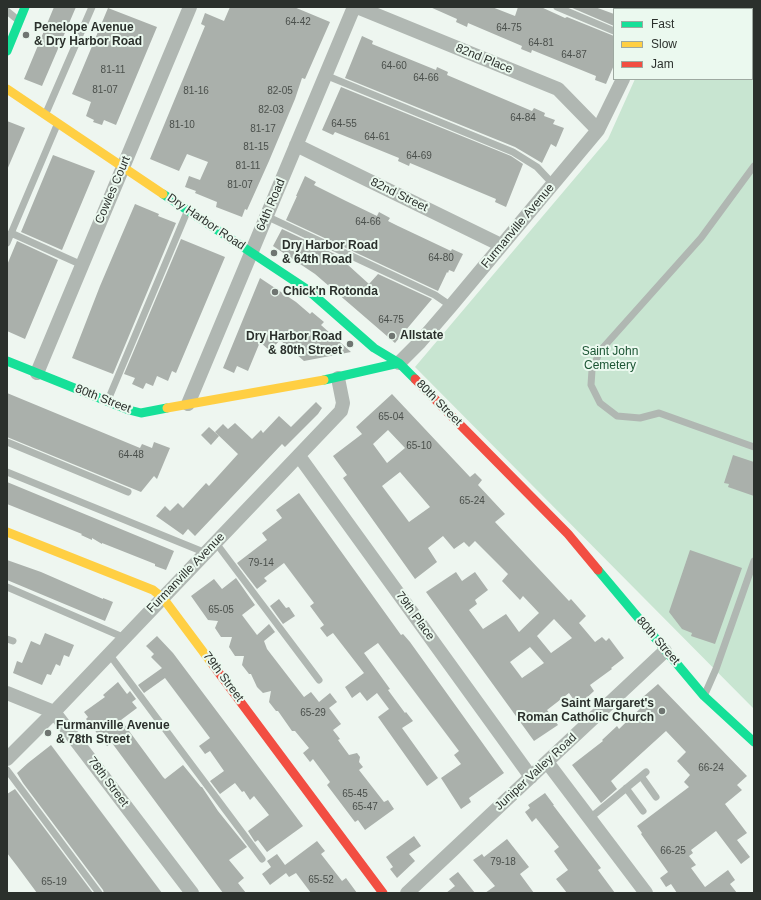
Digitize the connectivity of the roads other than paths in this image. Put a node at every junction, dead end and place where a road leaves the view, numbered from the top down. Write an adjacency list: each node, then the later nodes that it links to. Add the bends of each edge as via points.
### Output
1 (25, 7): 7 (street)
2 (92, 7): 13 (lane)
3 (190, 7): 18 (street, Cowles Court)
4 (355, 7): 10 (street, 64th Road); 15 (street, 82nd Place, via 558,89)
5 (557, 7): 8 (lane)
6 (7, 11): 7 (lane)
7 (19, 21): 9 (street)
8 (613, 31)
9 (7, 51)
10 (326, 75): 16 (street, 64th Road); 19 (lane, via 513,152 537,167)
11 (623, 80): 15 (street, Furmanville Avenue)
12 (7, 89): 13 (street, Dry Harbor Road)
13 (46, 115): 14 (street, Dry Harbor Road)
14 (58, 123): 18 (street, Dry Harbor Road); 22 (lane)
15 (598, 130): 19 (street, Furmanville Avenue)
16 (296, 145): 21 (street, 64th Road); 24 (street, 82nd Street)
17 (754, 166): 35 (lane, via 701,238 600,351 592,370 590,385 600,403 617,416 640,418 659,413)
18 (123, 167): 20 (street, Dry Harbor Road); 26 (street, Cowles Court)
19 (553, 184): 24 (street, Furmanville Avenue)
20 (187, 210): 25 (street, Dry Harbor Road); 32 (lane)
21 (266, 216): 25 (street, 64th Road); 27 (lane, via 435,295)
22 (11, 233): 23 (lane); 26 (lane)
23 (7, 243)
24 (501, 245): 27 (street, Furmanville Avenue)
25 (251, 253): 29 (street, Dry Harbor Road, via 308,290 374,348); 33 (street, 64th Road)
26 (82, 265): 30 (street, Cowles Court)
27 (451, 306): 29 (street, Furmanville Avenue)
28 (7, 361): 30 (street, 80th Street)
29 (399, 363): 31 (street, 80th Street); 46 (street, 80th Street, via 568,534)
30 (37, 373): 32 (street, 80th Street)
31 (338, 378): 33 (street, 80th Street); 36 (street, Furmanville Avenue, via 343,403 341,411)
32 (108, 402): 33 (street, 80th Street, via 141,413)
33 (188, 404)
34 (7, 442): 38 (lane)
35 (754, 447)
36 (299, 456): 40 (street, Furmanville Avenue); 56 (street, 79th Place)
37 (7, 472): 41 (lane)
38 (128, 492)
39 (7, 532): 44 (street, 79th Street, via 148,588)
40 (216, 543): 41 (street, Furmanville Avenue); 48 (lane)
41 (206, 553): 44 (street, Furmanville Avenue)
42 (754, 561): 50 (lane)
43 (7, 587): 45 (lane)
44 (163, 598): 45 (street, Furmanville Avenue); 64 (street, 79th Street)
45 (125, 638): 47 (street, Furmanville Avenue)
46 (665, 651): 50 (street, 80th Street); 54 (street, Juniper Valley Road)
47 (109, 654): 51 (street, Furmanville Avenue); 61 (lane)
48 (319, 680)
49 (7, 693): 51 (street)
50 (704, 696): 52 (street, 80th Street)
51 (54, 712): 53 (street, Furmanville Avenue); 63 (street, 78th Street)
52 (754, 742)
53 (7, 758)
54 (547, 762): 56 (street, Juniper Valley Road); 60 (street)
55 (7, 770): 62 (lane)
56 (531, 777): 65 (street, Juniper Valley Road)
57 (626, 788): 58 (lane, via 644,774); 59 (lane); 60 (lane)
58 (656, 797)
59 (643, 811)
60 (590, 818): 66 (street)
61 (262, 859)
62 (99, 893)
63 (192, 893)
64 (383, 893)
65 (407, 893)
66 (646, 893)

